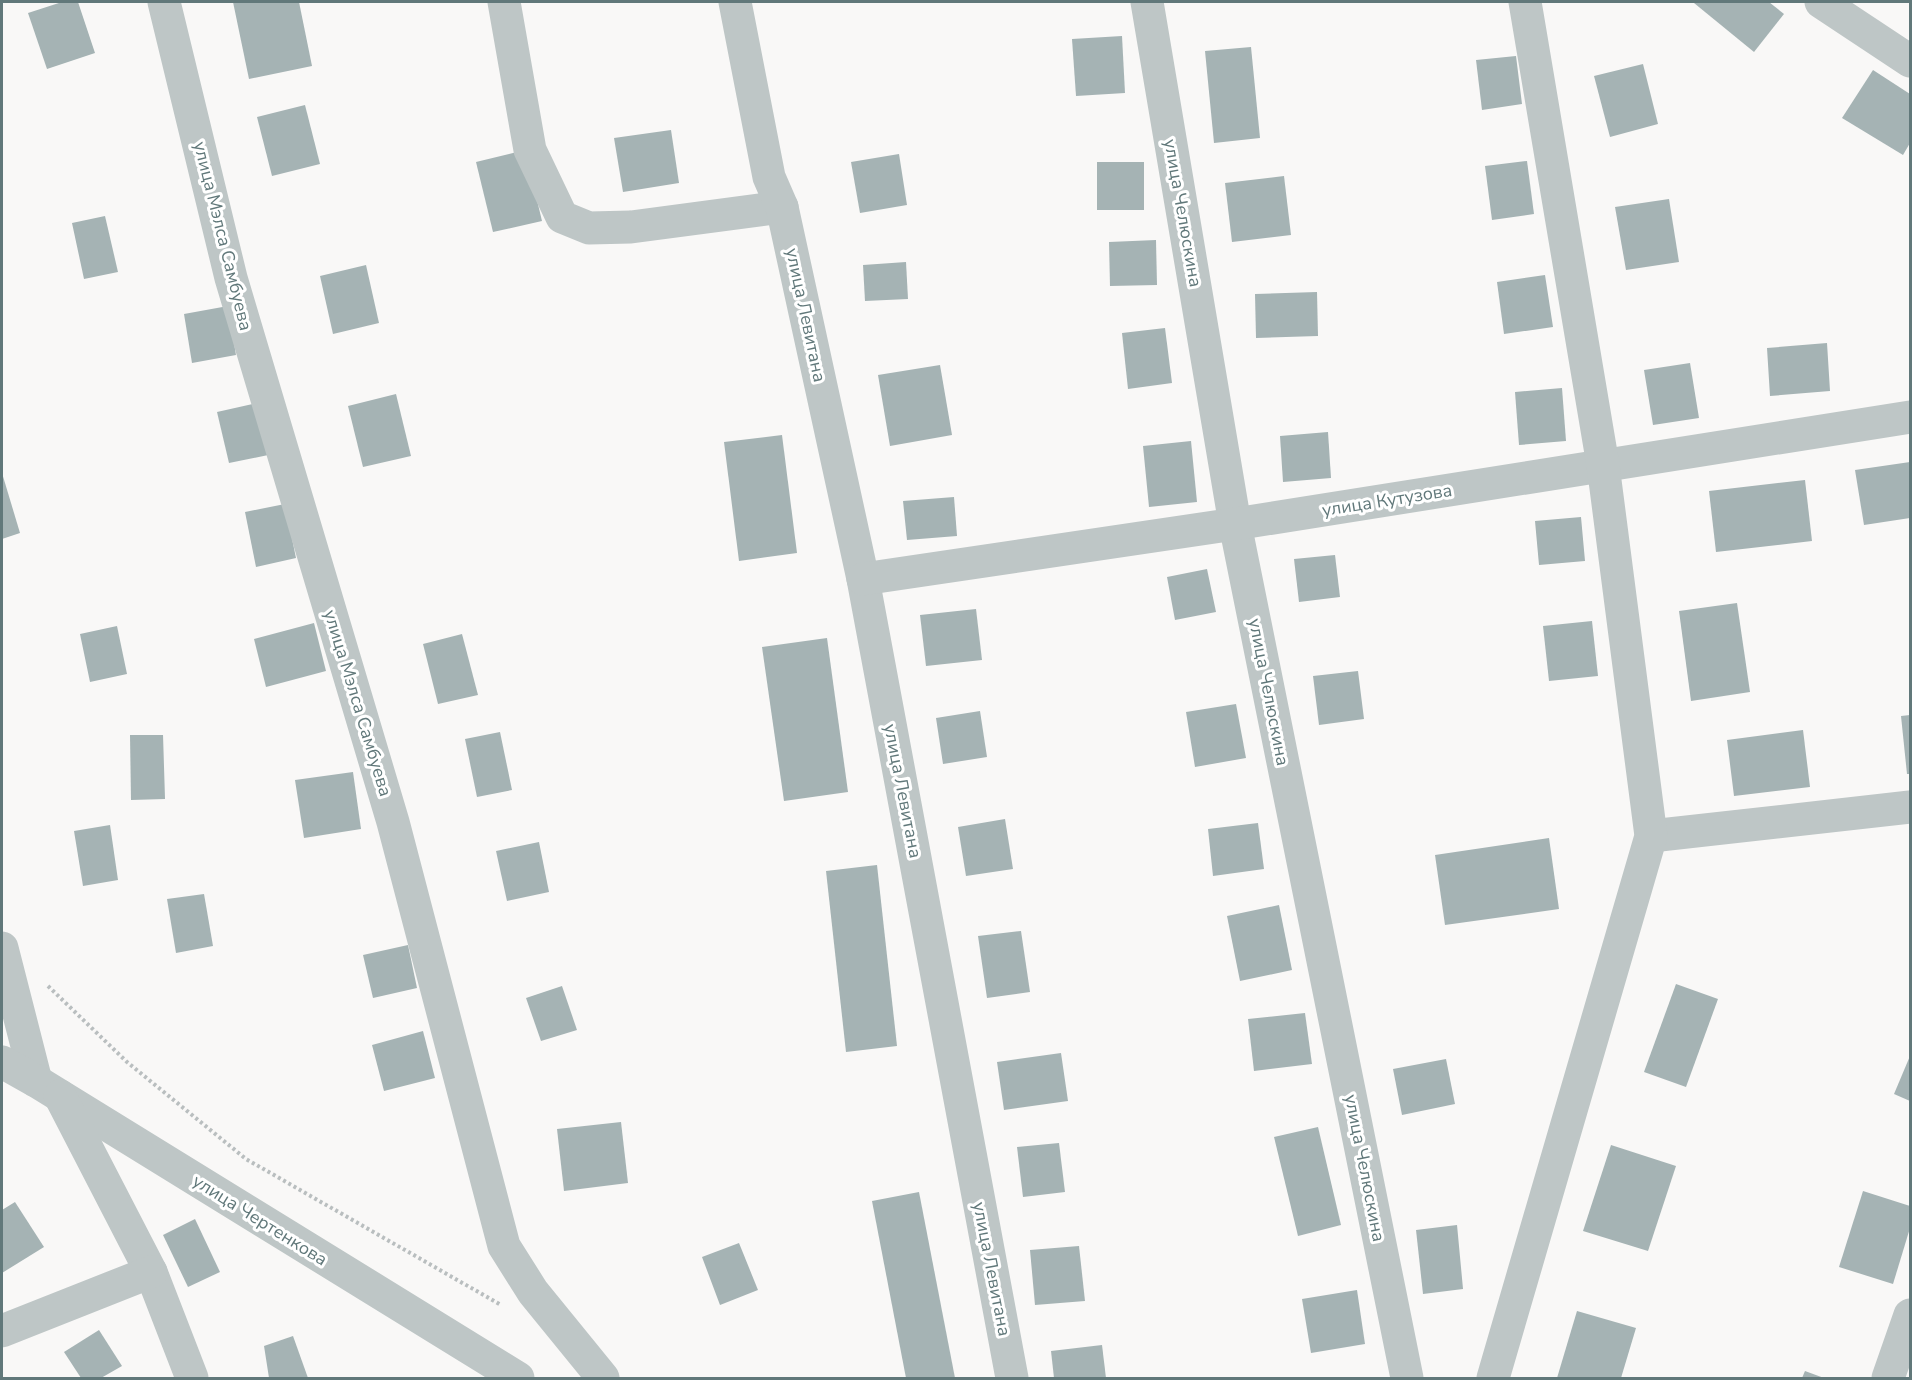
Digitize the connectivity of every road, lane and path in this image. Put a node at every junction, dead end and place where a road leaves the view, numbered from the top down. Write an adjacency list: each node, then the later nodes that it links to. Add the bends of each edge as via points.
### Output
1 (164, 2): 25 (street, улица Мэлса Самбуева, via 231,278 393,822 504,1246 533,1292)
2 (504, 2): 8 (street, via 530,150 562,217 589,228 631,227)
3 (735, 2): 8 (street, улица Левитана, via 770,177)
4 (1147, 2): 11 (street, улица Челюскина)
5 (1525, 2): 10 (street)
6 (1821, 2): 7 (street)
7 (1911, 61)
8 (782, 207): 12 (street, улица Левитана)
9 (1911, 417): 10 (street, улица Кутузова)
10 (1604, 465): 11 (street, улица Кутузова); 14 (street)
11 (1235, 524): 12 (street, улица Кутузова); 27 (street, улица Челюскина)
12 (863, 579): 26 (street, улица Левитана)
13 (1911, 807): 14 (street)
14 (1651, 836): 28 (street)
15 (2, 948): 18 (street)
16 (42, 981): 20 (path, via 127,1062 246,1159)
17 (2, 1062): 18 (street, улица Чертенкова)
18 (48, 1088): 19 (street); 24 (street, улица Чертенкова)
19 (151, 1272): 22 (street); 23 (street)
20 (510, 1311)
21 (1911, 1315): 29 (street)
22 (2, 1330)
23 (192, 1378)
24 (518, 1378)
25 (603, 1378)
26 (1012, 1378)
27 (1407, 1378)
28 (1493, 1378)
29 (1888, 1378)

